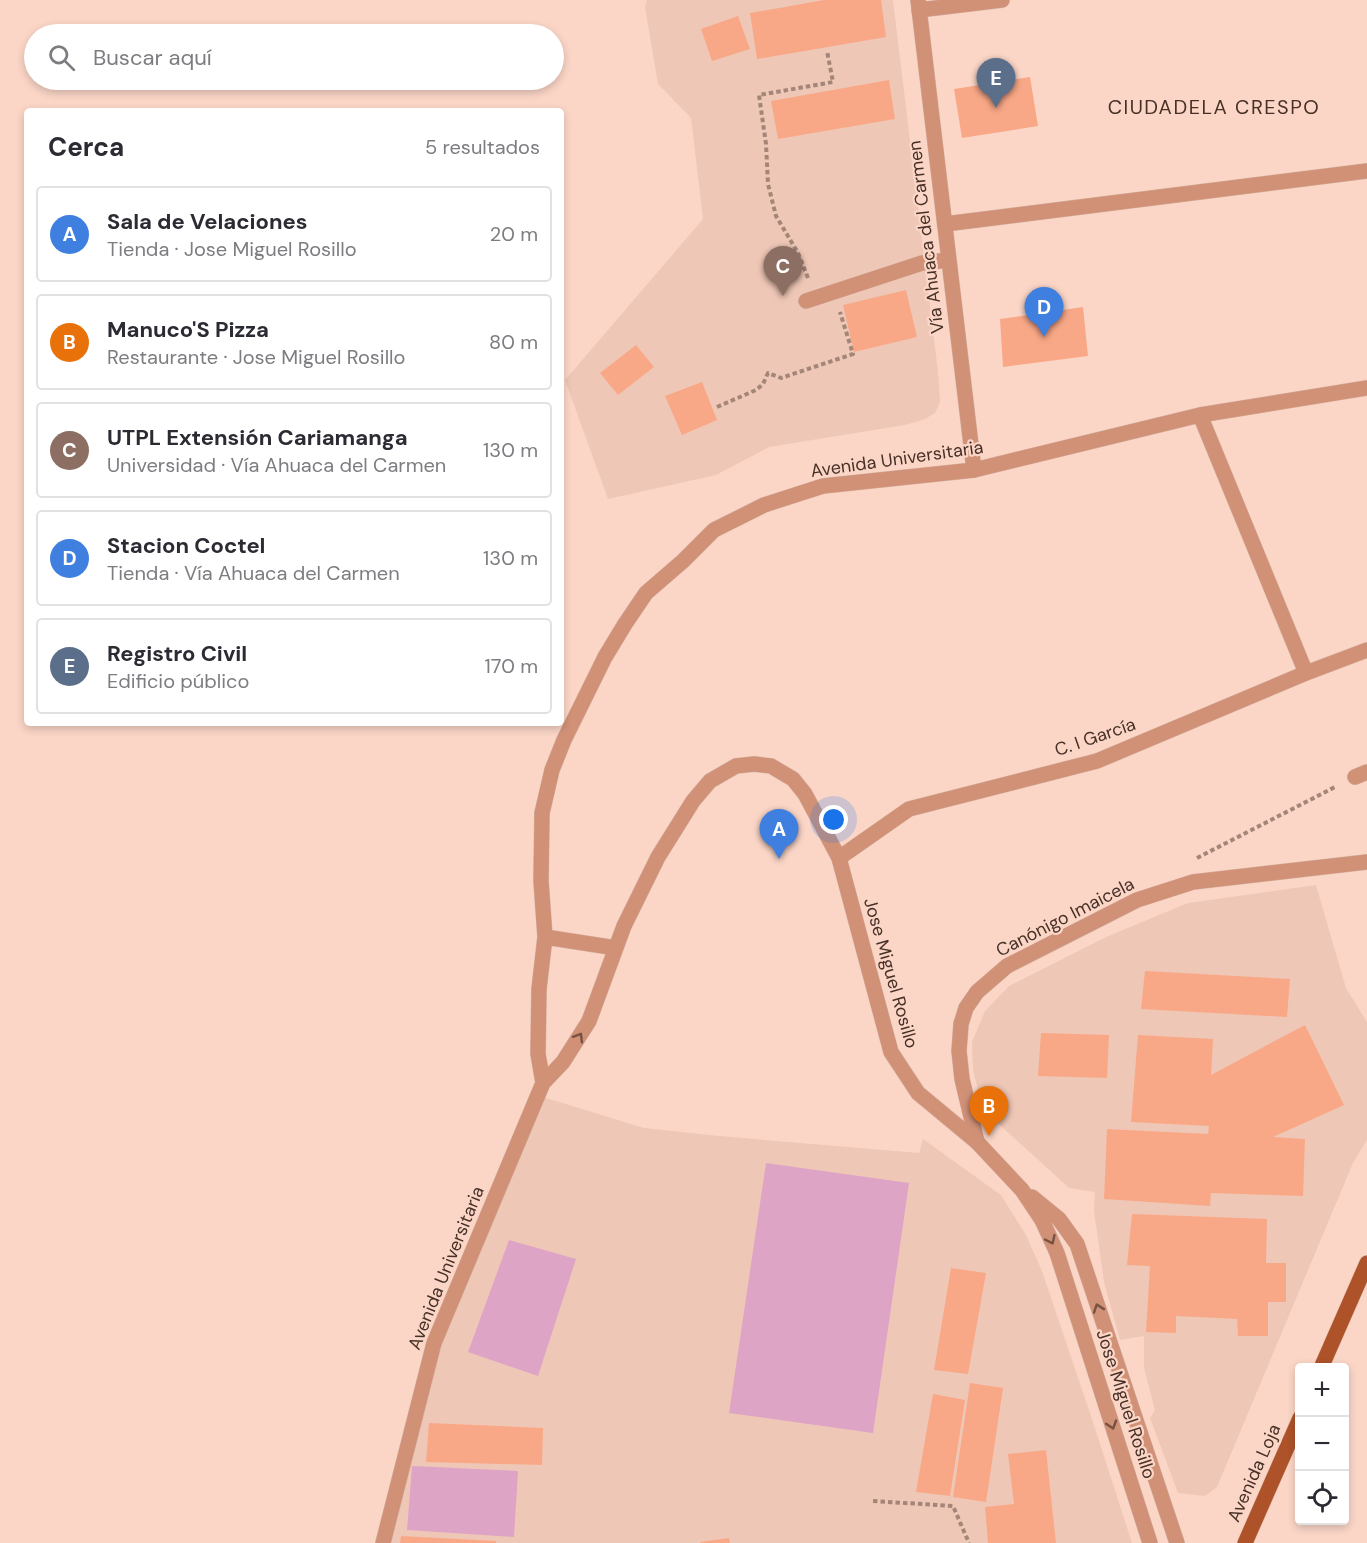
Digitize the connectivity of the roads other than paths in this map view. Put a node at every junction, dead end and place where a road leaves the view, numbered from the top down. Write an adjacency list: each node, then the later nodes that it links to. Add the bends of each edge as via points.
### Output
1 (1002, 0): 2 (street)
2 (918, 5): 4 (street, Vía Ahuaca del Carmen)
3 (1367, 171): 4 (street)
4 (945, 224): 5 (street, Vía Ahuaca del Carmen)
5 (948, 260): 6 (street, via 922,263); 9 (street, Vía Ahuaca del Carmen)
6 (811, 299)
7 (1367, 388): 8 (street, Avenida Universitaria)
8 (1200, 415): 9 (street, Avenida Universitaria); 11 (street)
9 (974, 470): 14 (street, Avenida Universitaria, via 823,486 764,505 714,530 646,593 605,657 552,770 542,813)
10 (1367, 650): 11 (street, C. I García)
11 (1306, 673): 12 (street, C. I García, via 1097,760 909,809)
12 (838, 858): 15 (street, Jose Miguel Rosillo, via 805,794 793,779 771,766 736,766 710,782 693,801 658,857); 17 (street, Jose Miguel Rosillo, via 891,1052 918,1093)
13 (1367, 862): 17 (street, Canónigo Imaicela, via 1193,882 1137,900 1007,966 977,992 961,1024 962,1079)
14 (545, 937): 15 (street); 16 (street, Avenida Universitaria, via 538,1054)
15 (616, 948): 16 (street, Jose Miguel Rosillo, one-way to 15, via 563,1062 589,1021)
16 (543, 1083): 22 (street, Avenida Universitaria, via 434,1342)
17 (977, 1142): 18 (street, Jose Miguel Rosillo)
18 (1022, 1190): 23 (street, Jose Miguel Rosillo, one-way to 23, via 1057,1253); 24 (street, one-way to 18, via 1077,1244 1059,1219)
19 (1367, 1263): 20 (main road)
20 (1324, 1363)
21 (1295, 1427): 25 (main road, Avenida Loja)
22 (383, 1543)
23 (1150, 1543)
24 (1177, 1543)
25 (1245, 1543)

